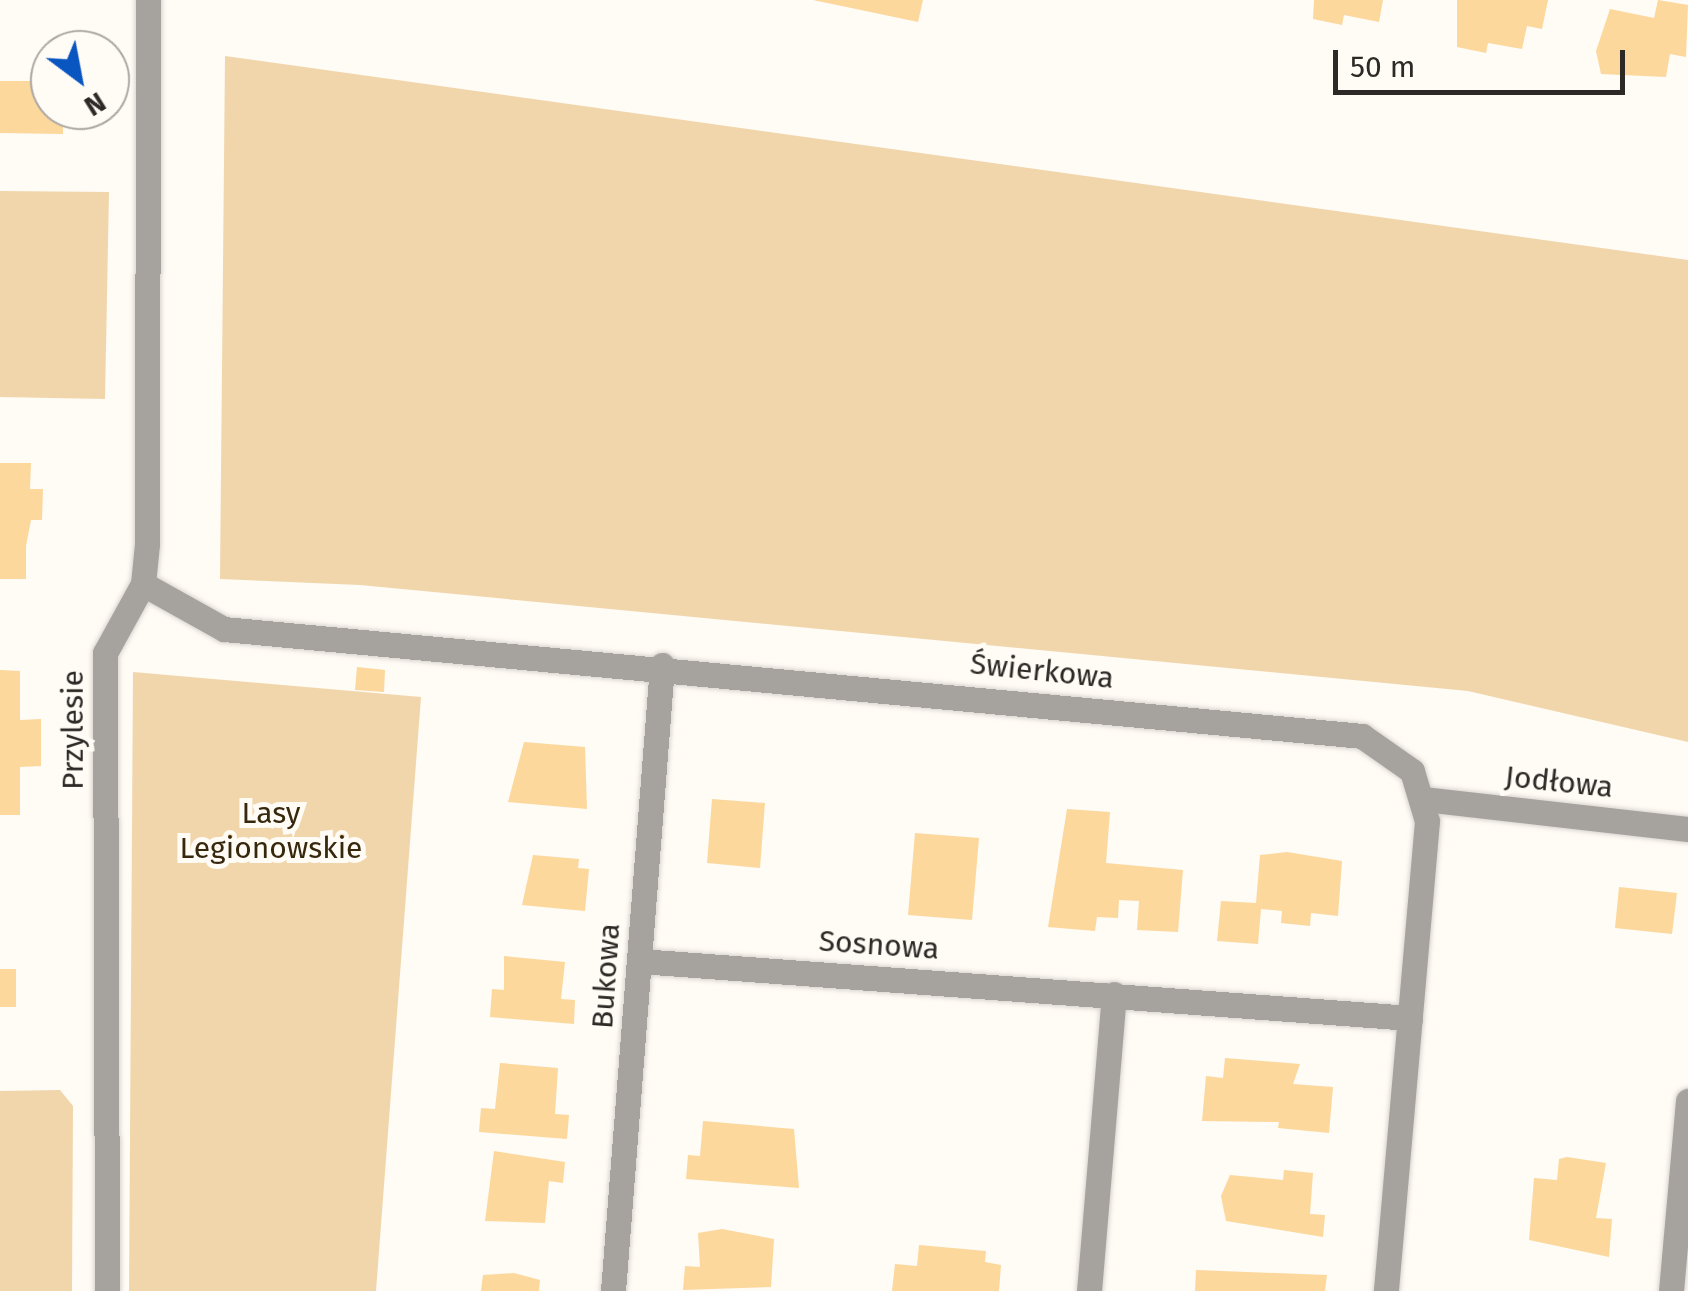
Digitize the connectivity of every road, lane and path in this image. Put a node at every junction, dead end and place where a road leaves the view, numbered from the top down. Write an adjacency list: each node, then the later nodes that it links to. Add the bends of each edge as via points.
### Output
1 (148, 0): 2 (street, Przylesie)
2 (142, 584): 3 (street, Świerkowa, via 224,629); 10 (street, Przylesie, via 105,654)
3 (662, 665): 4 (street, Świerkowa, via 1362,736 1400,758); 6 (street, Bukowa)
4 (1424, 799): 5 (street, Jodłowa); 8 (street)
5 (1688, 829)
6 (640, 960): 7 (street, Sosnowa); 11 (street, Bukowa)
7 (1114, 994): 8 (street, Sosnowa); 12 (street)
8 (1410, 1018): 13 (street)
9 (1688, 1101): 14 (street)
10 (107, 1291)
11 (613, 1291)
12 (1090, 1291)
13 (1386, 1291)
14 (1671, 1291)

